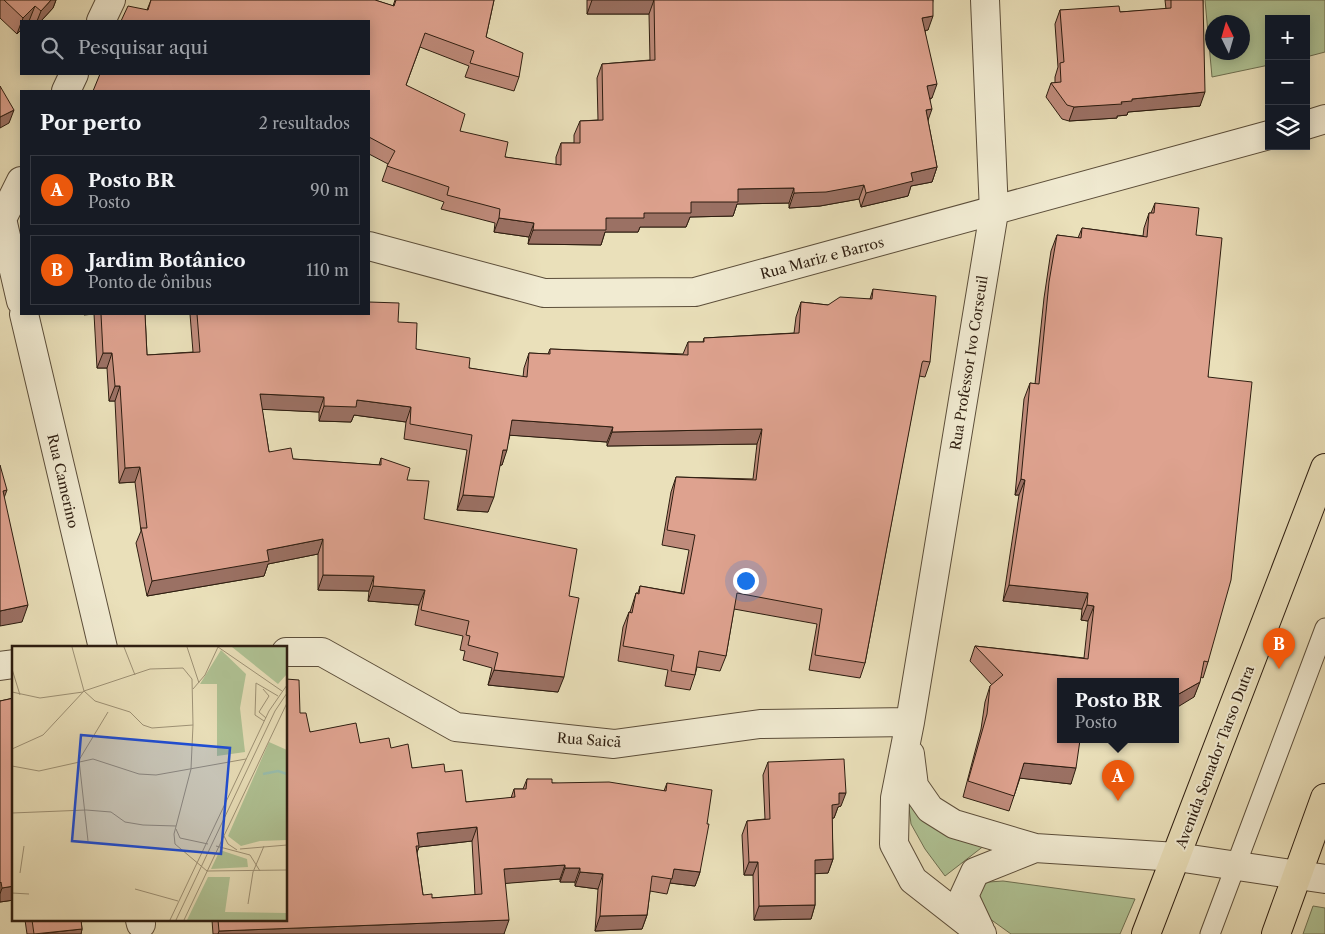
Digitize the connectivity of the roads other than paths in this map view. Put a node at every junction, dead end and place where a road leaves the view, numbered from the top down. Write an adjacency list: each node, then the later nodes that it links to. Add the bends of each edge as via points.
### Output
1 (111, 0): 3 (street)
2 (985, 0): 10 (street, Rua Professor Ivo Corseuil)
3 (101, 20)
4 (74, 75): 5 (street)
5 (66, 90)
6 (1325, 119): 7 (street)
7 (1310, 124)
8 (1265, 136): 10 (street, Rua Mariz e Barros)
9 (20, 184): 11 (street)
10 (994, 212): 12 (street, Rua Mariz e Barros, via 695,292 544,293); 19 (street, Rua Professor Ivo Corseuil)
11 (8, 218): 13 (street)
12 (370, 246)
13 (20, 294)
14 (24, 315): 17 (street, Rua Camerino)
15 (1325, 468): 22 (main road, Avenida Senador Tarso Dutra)
16 (1325, 628): 23 (lane)
17 (102, 646)
18 (288, 652): 19 (street, Rua Saicã, via 322,652 456,727 614,744 760,724)
19 (910, 722): 21 (street, Rua Professor Ivo Corseuil, via 914,786 930,809 954,824); 26 (street, Rua Professor Ivo Corseuil, via 895,798 894,844 913,880)
20 (1325, 798): 24 (main road)
21 (1034, 848): 22 (street, Rua Professor Ivo Corseuil); 26 (street, via 975,872 964,896)
22 (1177, 857): 23 (street, Rua Professor Ivo Corseuil); 27 (main road, Avenida Senador Tarso Dutra)
23 (1237, 866): 24 (street, Rua Professor Ivo Corseuil); 28 (lane)
24 (1297, 874): 25 (street, Rua Professor Ivo Corseuil); 29 (main road)
25 (1325, 879)
26 (981, 934)
27 (1146, 934)
28 (1210, 934)
29 (1276, 934)

